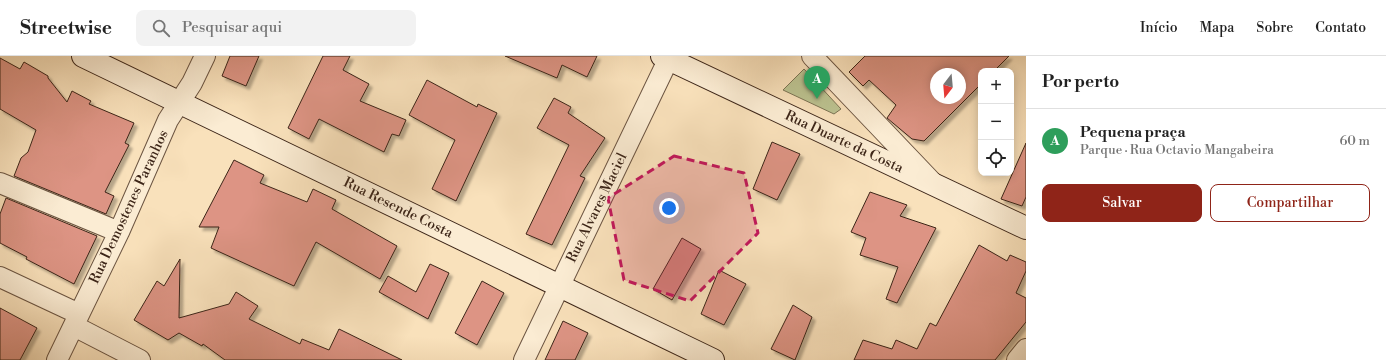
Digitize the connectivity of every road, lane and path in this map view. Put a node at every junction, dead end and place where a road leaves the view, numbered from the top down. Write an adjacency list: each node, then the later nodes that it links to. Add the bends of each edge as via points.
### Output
1 (83, 56): 5 (main road, Rua Resende Costa)
2 (204, 56): 5 (street, Rua Demostenes Paranhos, via 192,83)
3 (812, 56): 7 (street)
4 (667, 57): 7 (main road, Rua Duarte da Costa); 11 (street, Rua Alvares Maciel)
5 (179, 103): 9 (street, Rua Demostenes Paranhos, via 168,120); 11 (main road, Rua Resende Costa)
6 (0, 183): 9 (street)
7 (936, 186): 8 (main road, Rua Duarte da Costa)
8 (1026, 228)
9 (119, 232): 12 (street, Rua Demostenes Paranhos)
10 (0, 277): 12 (street)
11 (559, 286): 16 (street, Rua Alvares Maciel); 17 (main road, Rua Resende Costa)
12 (76, 320): 14 (street, Rua Demostenes Paranhos); 15 (street)
13 (1026, 349): 18 (street)
14 (57, 360)
15 (140, 360)
16 (524, 360)
17 (713, 360)
18 (1017, 360)

